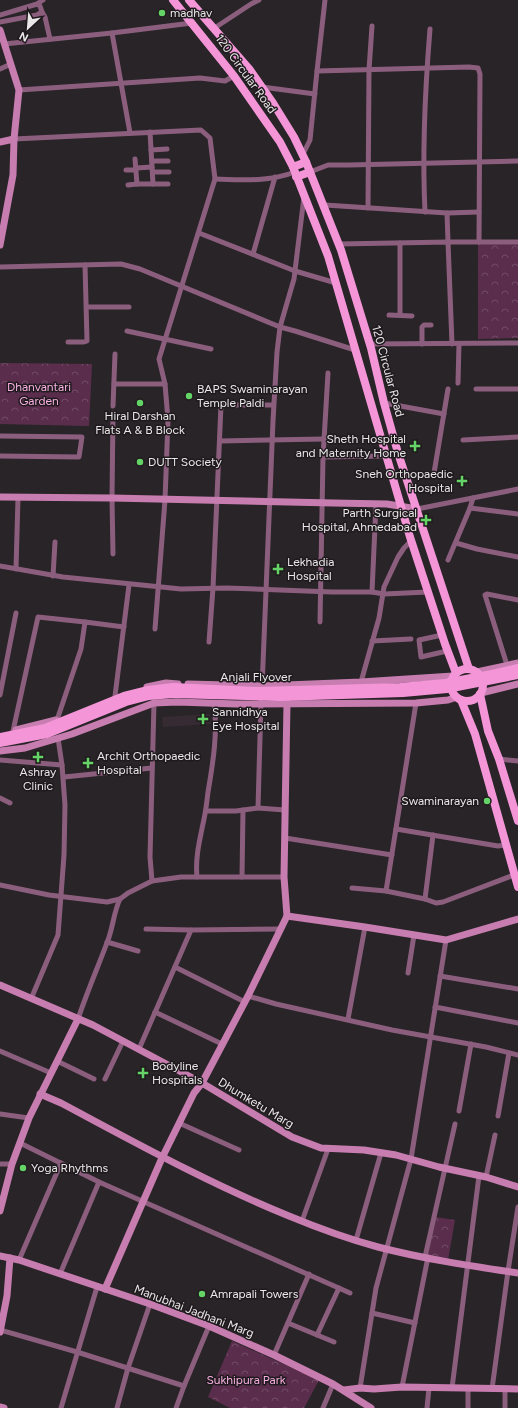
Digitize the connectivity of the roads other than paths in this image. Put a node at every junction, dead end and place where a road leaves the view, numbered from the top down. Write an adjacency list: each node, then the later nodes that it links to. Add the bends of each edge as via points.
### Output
1 (43, 0): 6 (street)
2 (173, 0): 12 (main road, 120 Circular Road)
3 (189, 0): 14 (main road, 120 Circular Road)
4 (259, 0): 14 (street)
5 (325, 0): 24 (street)
6 (37, 4): 7 (street); 8 (street)
7 (12, 11): 9 (street); 10 (street)
8 (42, 12): 10 (street); 18 (street)
9 (0, 15)
10 (14, 20): 11 (street)
11 (0, 22)
12 (192, 23): 17 (street); 25 (main road, 120 Circular Road)
13 (372, 26): 23 (street)
14 (213, 29): 27 (main road, 120 Circular Road)
15 (430, 29): 21 (street)
16 (0, 30): 19 (street)
17 (112, 34): 18 (street); 26 (street)
18 (50, 39): 19 (street)
19 (4, 44): 20 (street)
20 (11, 64): 22 (street); 28 (street)
21 (427, 68): 23 (street); 41 (street, via 474,67 480,71); 42 (street)
22 (0, 69)
23 (369, 70): 24 (street); 43 (street)
24 (317, 71): 29 (street)
25 (234, 76): 26 (street, via 225,81 200,78); 48 (main road, 120 Circular Road, via 280,142)
26 (122, 83): 28 (street); 31 (street)
27 (262, 87): 29 (street); 36 (main road, 120 Circular Road)
28 (19, 90): 32 (street)
29 (315, 94): 36 (street, via 310,140)
30 (150, 132): 31 (street); 35 (street); 51 (street, via 201,130 210,138)
31 (130, 133): 32 (street)
32 (14, 139): 33 (street); 68 (street, via 13,176)
33 (0, 142)
34 (168, 149): 35 (street)
35 (151, 150): 44 (street)
36 (303, 154): 40 (main road, 120 Circular Road)
37 (135, 159): 45 (street)
38 (168, 160): 44 (street)
39 (518, 161): 41 (street)
40 (306, 162): 48 (main road); 49 (main road, 120 Circular Road)
41 (480, 162): 42 (street); 60 (street)
42 (423, 164): 43 (street); 59 (street)
43 (369, 165): 49 (street, via 328,165); 58 (street)
44 (152, 167): 45 (street); 47 (street); 53 (street)
45 (136, 169): 46 (street); 52 (street)
46 (126, 170)
47 (169, 172)
48 (295, 172): 49 (main road); 50 (street); 56 (main road, 120 Circular Road)
49 (310, 172): 57 (main road, 120 Circular Road)
50 (276, 177): 51 (street, via 248,180); 69 (street)
51 (215, 179): 62 (street)
52 (137, 184): 53 (street); 55 (street)
53 (153, 184): 54 (street)
54 (168, 184)
55 (128, 185)
56 (304, 194): 72 (street); 73 (main road, 120 Circular Road)
57 (325, 206): 58 (street); 67 (main road, 120 Circular Road)
58 (368, 208): 59 (street)
59 (425, 212): 61 (street)
60 (479, 212): 61 (street); 64 (street)
61 (447, 213): 63 (street)
62 (199, 233): 69 (street); 74 (street)
63 (448, 242): 64 (street); 66 (street); 88 (street)
64 (479, 242): 65 (street)
65 (518, 242)
66 (400, 243): 67 (street); 78 (street)
67 (338, 244): 86 (main road, 120 Circular Road)
68 (0, 245)
69 (253, 254): 72 (street)
70 (85, 265): 71 (street); 74 (street, via 121,264); 75 (street)
71 (0, 267)
72 (295, 271): 73 (street); 81 (street)
73 (336, 283): 91 (main road, 120 Circular Road)
74 (182, 286): 81 (street); 83 (street)
75 (87, 307): 76 (street); 84 (street, via 87,341)
76 (130, 308)
77 (389, 314): 78 (street)
78 (400, 315): 79 (street)
79 (412, 316)
80 (431, 325): 87 (street, via 422,327)
81 (280, 327): 91 (street); 101 (street)
82 (127, 331): 83 (street)
83 (166, 338): 90 (street); 96 (street, via 159,359)
84 (68, 342)
85 (518, 343): 89 (street)
86 (370, 344): 87 (street); 100 (main road, 120 Circular Road)
87 (422, 344): 88 (street)
88 (452, 344): 89 (street)
89 (459, 344): 94 (street)
90 (211, 349)
91 (355, 350): 112 (main road, 120 Circular Road)
92 (115, 354): 95 (street)
93 (328, 373): 107 (street)
94 (458, 383)
95 (114, 384): 96 (street); 102 (street)
96 (165, 384): 120 (street, via 168,420)
97 (448, 389): 104 (street)
98 (476, 389): 99 (street)
99 (518, 389)
100 (384, 403): 104 (street); 127 (main road, 120 Circular Road)
101 (274, 405): 108 (street); 110 (street, via 221,405)
102 (113, 406)
103 (113, 413): 118 (street)
104 (444, 414): 114 (street)
105 (0, 436): 111 (street, via 82,436 79,457)
106 (518, 437): 109 (street)
107 (324, 439): 108 (street); 113 (street)
108 (272, 440): 110 (street); 122 (street)
109 (463, 440)
110 (220, 441): 121 (street)
111 (0, 456)
112 (386, 456): 113 (street); 125 (main road, 120 Circular Road)
113 (324, 457): 123 (street)
114 (434, 473)
115 (518, 490): 119 (street)
116 (0, 497): 117 (street)
117 (18, 498): 118 (street); 136 (street)
118 (112, 498): 120 (street); 132 (street)
119 (473, 498): 126 (street); 127 (street)
120 (165, 500): 121 (street); 139 (street)
121 (217, 501): 122 (street); 140 (street)
122 (269, 502): 123 (street); 141 (street)
123 (323, 503): 124 (street); 142 (street)
124 (376, 504): 125 (street); 143 (street)
125 (401, 507): 127 (street); 129 (main road, 120 Circular Road)
126 (470, 508): 128 (street); 131 (street)
127 (417, 509): 160 (main road, 120 Circular Road)
128 (518, 514)
129 (411, 541): 144 (main road, 120 Circular Road); 145 (street, via 404,548 388,576)
130 (54, 542): 137 (street)
131 (456, 543): 133 (street); 134 (street)
132 (113, 554)
133 (518, 557)
134 (448, 560)
135 (0, 566): 136 (street)
136 (16, 570): 137 (street)
137 (53, 576): 138 (street)
138 (129, 585): 139 (street); 150 (street)
139 (158, 587): 140 (street); 151 (street)
140 (213, 588): 141 (street); 155 (street)
141 (266, 590): 142 (street); 166 (street)
142 (320, 592): 143 (street); 149 (street)
143 (372, 592): 145 (street)
144 (428, 592): 145 (street); 152 (main road, 120 Circular Road)
145 (384, 594): 154 (street)
146 (518, 600): 158 (street, via 485,595)
147 (16, 613): 168 (street)
148 (85, 622): 150 (street); 176 (street, via 81,649); 177 (street, via 38,617)
149 (320, 622)
150 (124, 627): 169 (street)
151 (155, 629)
152 (442, 635): 156 (main road, 120 Circular Road); 156 (street, via 419,640 421,657)
153 (411, 639): 154 (street)
154 (372, 641): 164 (street)
155 (209, 642)
156 (447, 651): 162 (main road, 120 Circular Road)
157 (518, 663): 158 (street)
158 (507, 665): 161 (street)
159 (518, 668): 179 (main road, Anjali Flyover, bridge, via 445,683 400,686 258,691 173,687 148,690 124,696 45,728)
160 (469, 669): 161 (main road); 162 (main road, via 460,670)
161 (477, 672): 167 (main road, via 483,686)
162 (455, 674): 164 (street); 170 (main road, via 451,680 452,690)
163 (518, 675): 181 (main road, Anjali Flyover, bridge, via 448,689 402,693 280,697 173,694 149,696 126,702 47,734)
164 (361, 682): 166 (street)
165 (518, 685): 167 (street)
166 (262, 686): 169 (street, via 166,683); 175 (street)
167 (480, 693): 170 (main road, via 471,700); 183 (main road, via 488,731)
168 (0, 695)
169 (115, 696): 176 (street)
170 (459, 698): 174 (street); 199 (main road, via 475,734)
171 (154, 703): 172 (street); 180 (street); 187 (street)
172 (214, 703): 175 (street); 194 (street, via 215,730)
173 (287, 703): 174 (street); 175 (street); 193 (street)
174 (416, 703): 196 (street)
175 (261, 704): 191 (street)
176 (57, 720): 177 (street); 180 (street)
177 (13, 731): 178 (street)
178 (0, 734)
179 (0, 737)
180 (58, 738): 182 (street, via 25,748); 186 (street)
181 (0, 743)
182 (0, 750)
183 (499, 759): 185 (street); 195 (main road)
184 (0, 760): 186 (street)
185 (518, 762)
186 (62, 765): 188 (street)
187 (152, 768): 188 (street); 205 (street)
188 (64, 777): 210 (street)
189 (0, 798): 190 (street)
190 (10, 803)
191 (258, 808): 192 (street); 193 (street)
192 (244, 810): 194 (street); 203 (street)
193 (285, 810): 198 (street)
194 (206, 811): 202 (street, via 198,846)
195 (518, 821)
196 (396, 829): 197 (street); 200 (street)
197 (433, 835): 199 (street); 212 (street)
198 (285, 838): 200 (street); 204 (street)
199 (505, 845): 201 (main road)
200 (392, 855): 209 (street)
201 (514, 875): 207 (main road); 212 (street, via 436,904)
202 (197, 877): 203 (street); 205 (street)
203 (242, 877): 204 (street)
204 (284, 877): 213 (street)
205 (152, 881): 211 (street)
206 (0, 885): 210 (street)
207 (518, 887)
208 (352, 888): 209 (street)
209 (386, 891): 212 (street)
210 (62, 897): 211 (street, via 107,902); 228 (street, via 58,935)
211 (120, 899): 221 (street)
212 (425, 899)
213 (287, 916): 215 (street); 217 (street)
214 (518, 919): 220 (street)
215 (365, 927): 219 (street); 233 (street)
216 (146, 929): 218 (street)
217 (280, 929): 218 (street); 229 (street)
218 (191, 930): 223 (street)
219 (414, 935): 220 (street); 224 (street)
220 (446, 940): 225 (street)
221 (108, 942): 222 (street); 232 (street)
222 (138, 951)
223 (175, 967): 229 (street); 231 (street)
224 (408, 973)
225 (440, 976): 227 (street); 230 (street)
226 (0, 985): 228 (street, Dhumketu Marg)
227 (518, 989)
228 (31, 999): 232 (street, Dhumketu Marg)
229 (247, 999): 233 (street); 237 (street)
230 (435, 1007): 234 (street); 235 (street)
231 (155, 1012): 237 (street); 239 (street)
232 (78, 1019): 236 (street, Dhumketu Marg, via 93,1024); 243 (street)
233 (348, 1019): 235 (street)
234 (518, 1023)
235 (431, 1037): 238 (street); 261 (street)
236 (123, 1041): 239 (street, Dhumketu Marg); 246 (street)
237 (222, 1044): 247 (street)
238 (471, 1044): 241 (street); 249 (street)
239 (139, 1049): 247 (street, Dhumketu Marg)
240 (0, 1051): 244 (street)
241 (509, 1053): 242 (street); 251 (street)
242 (518, 1055)
243 (57, 1061): 244 (street); 245 (street)
244 (51, 1073): 248 (street)
245 (94, 1079)
246 (105, 1079)
247 (202, 1084): 253 (street, via 194,1093); 257 (street, Dhumketu Marg, via 292,1138)
248 (40, 1094): 252 (street); 260 (street)
249 (459, 1111)
250 (0, 1114): 252 (street)
251 (498, 1116)
252 (29, 1118): 256 (street)
253 (179, 1123): 258 (street); 260 (street)
254 (455, 1124): 265 (street)
255 (495, 1135): 266 (street)
256 (20, 1143): 262 (street); 264 (street)
257 (328, 1148): 259 (street, Dhumketu Marg); 272 (street)
258 (239, 1150)
259 (381, 1152): 261 (street, Dhumketu Marg); 273 (street)
260 (162, 1158): 269 (street); 272 (street, via 251,1201)
261 (411, 1159): 265 (street, Dhumketu Marg); 274 (street)
262 (61, 1163): 267 (street); 278 (street)
263 (0, 1164): 264 (street)
264 (12, 1164): 271 (street)
265 (444, 1168): 266 (street, Dhumketu Marg); 276 (street)
266 (482, 1176): 268 (street, Dhumketu Marg); 279 (street)
267 (99, 1182): 269 (street); 282 (street)
268 (518, 1187)
269 (144, 1201): 283 (street); 286 (street)
270 (518, 1207): 280 (street)
271 (0, 1211)
272 (302, 1221): 273 (street)
273 (356, 1240): 274 (street)
274 (386, 1249): 276 (street); 289 (street)
275 (0, 1256): 277 (street, Manubhai Jadhani Marg)
276 (426, 1257): 279 (street); 291 (street)
277 (10, 1258): 278 (street, Manubhai Jadhani Marg); 293 (street, via 7,1296)
278 (19, 1260): 282 (street, Manubhai Jadhani Marg)
279 (468, 1265): 280 (street); 304 (street)
280 (508, 1271): 281 (street); 306 (street)
281 (518, 1273)
282 (60, 1274): 284 (street, Manubhai Jadhani Marg)
283 (309, 1274): 285 (street); 290 (street)
284 (97, 1286): 286 (street, Manubhai Jadhani Marg); 296 (street)
285 (339, 1288): 287 (street); 294 (street)
286 (106, 1289): 288 (street, Manubhai Jadhani Marg)
287 (350, 1293)
288 (150, 1304): 292 (street, Manubhai Jadhani Marg); 298 (street)
289 (372, 1313): 291 (street); 302 (street)
290 (288, 1323): 294 (street); 297 (street)
291 (415, 1323): 301 (street)
292 (209, 1326): 297 (street, Manubhai Jadhani Marg); 300 (street)
293 (0, 1331): 296 (street)
294 (317, 1335): 295 (street)
295 (334, 1342)
296 (77, 1352): 298 (street); 312 (street)
297 (274, 1355): 299 (street, Manubhai Jadhani Marg)
298 (128, 1368): 300 (street); 313 (street)
299 (334, 1384): 309 (street, Manubhai Jadhani Marg); 315 (street)
300 (184, 1386): 314 (street)
301 (402, 1387): 302 (street); 303 (street)
302 (360, 1388): 309 (street)
303 (429, 1388): 304 (street); 317 (street)
304 (452, 1388): 305 (street)
305 (468, 1389): 306 (street); 318 (street)
306 (492, 1389): 307 (street)
307 (505, 1389): 308 (street); 319 (street)
308 (518, 1389)
309 (344, 1390): 316 (street, Manubhai Jadhani Marg)
310 (0, 1407): 311 (street)
311 (4, 1408)
312 (61, 1408)
313 (117, 1408)
314 (176, 1408)
315 (323, 1408)
316 (371, 1408)
317 (428, 1408)
318 (468, 1408)
319 (505, 1408)

